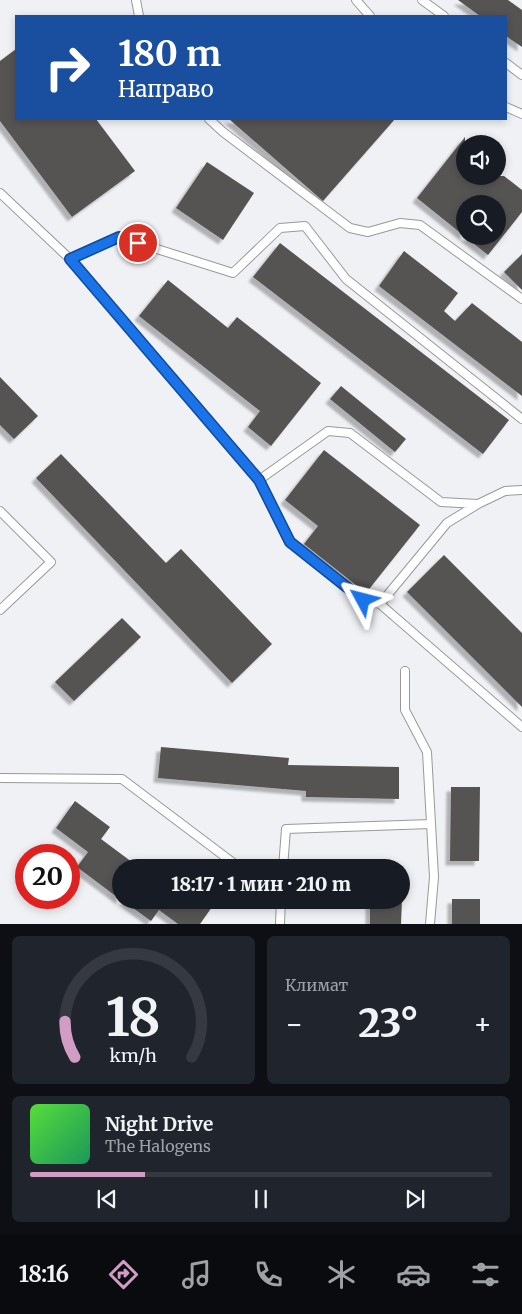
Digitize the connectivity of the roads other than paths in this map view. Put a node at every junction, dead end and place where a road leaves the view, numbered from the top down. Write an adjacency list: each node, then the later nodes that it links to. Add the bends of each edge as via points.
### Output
1 (136, 0): 4 (lane)
2 (356, 0): 5 (lane)
3 (422, 0): 6 (lane)
4 (139, 15)
5 (369, 15)
6 (443, 15)
7 (507, 64): 8 (lane)
8 (522, 75)
9 (507, 107): 10 (lane)
10 (522, 114)
11 (210, 120): 14 (lane, via 350,228 368,232 400,223 420,225)
12 (0, 193): 13 (lane)
13 (70, 259): 15 (lane, via 119,237 234,273 280,228 305,226 346,278); 16 (lane)
14 (522, 299)
15 (522, 419)
16 (259, 480): 18 (lane, via 328,431 350,434 441,502); 20 (lane, via 290,542 363,600)
17 (522, 490): 18 (lane, via 505,491)
18 (478, 504): 20 (lane, via 447,523)
19 (0, 511): 21 (lane, via 50,562)
20 (380, 604): 23 (lane)
21 (0, 610)
22 (405, 671): 25 (lane, via 405,710 427,752)
23 (522, 728)
24 (0, 778): 26 (lane, via 122,779)
25 (431, 824): 27 (lane, via 286,829); 30 (lane, via 434,877)
26 (228, 859)
27 (284, 859)
28 (280, 909): 29 (lane)
29 (280, 924)
30 (430, 924)

